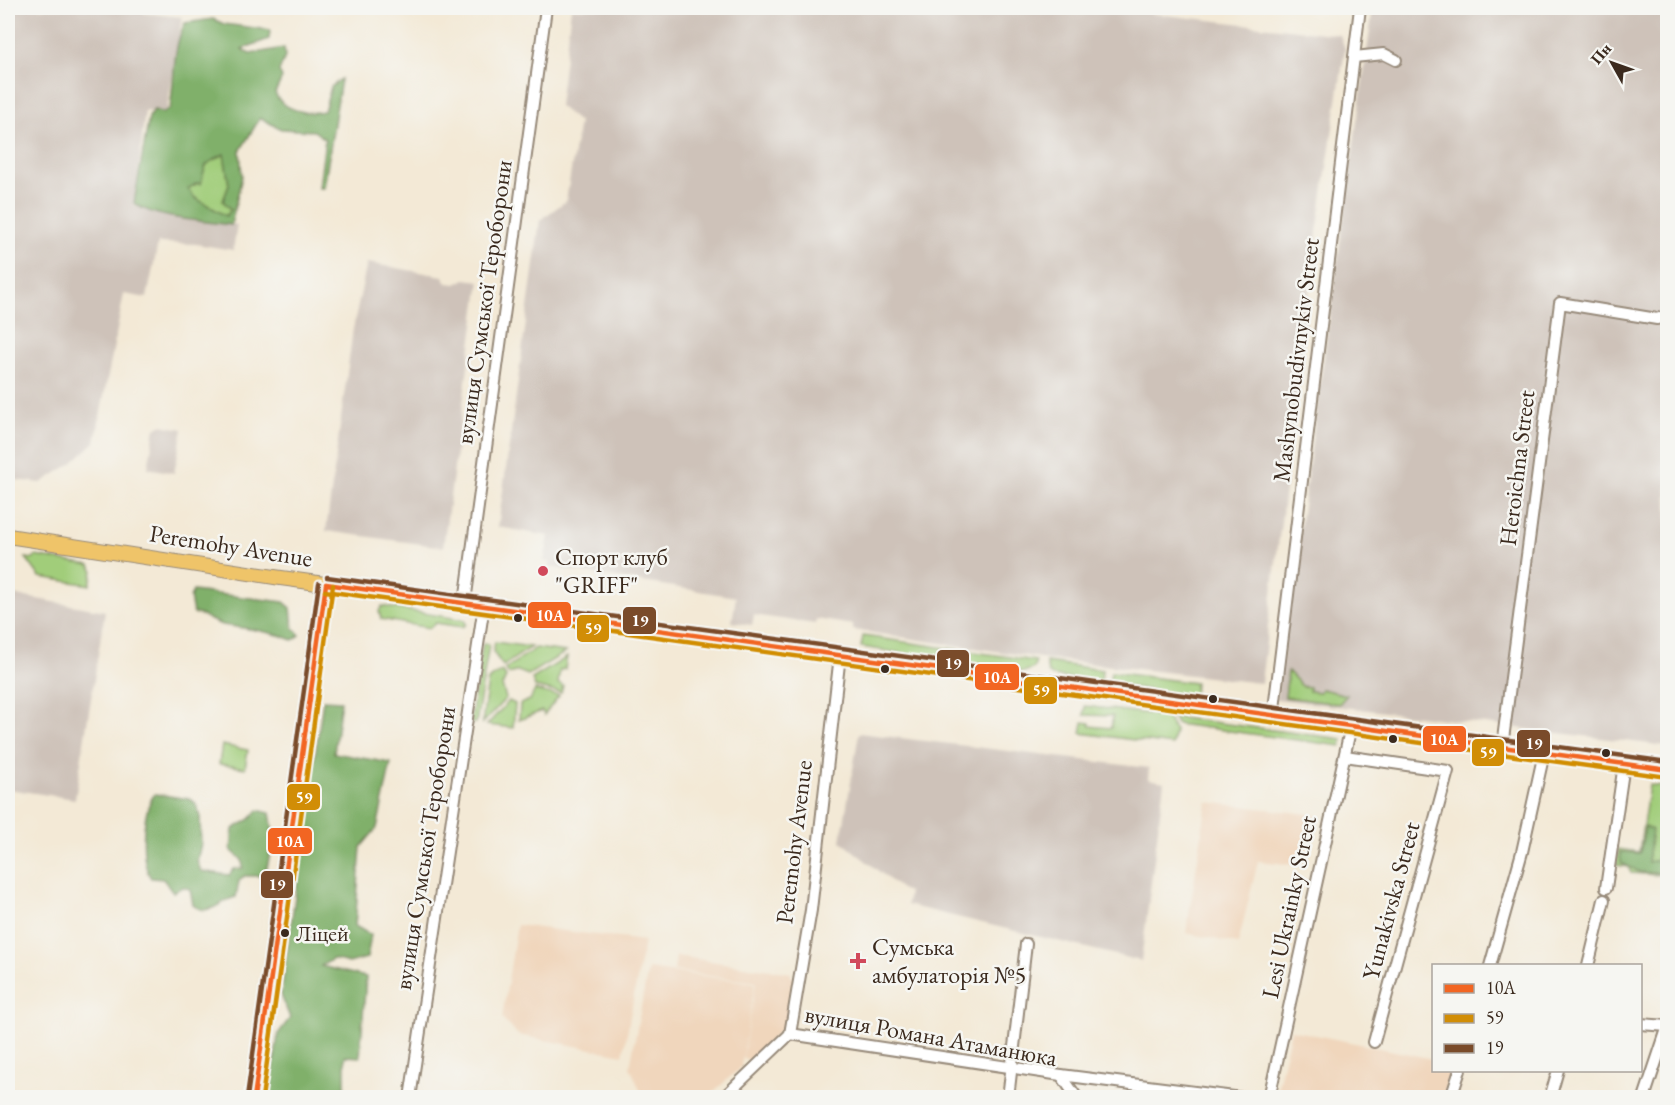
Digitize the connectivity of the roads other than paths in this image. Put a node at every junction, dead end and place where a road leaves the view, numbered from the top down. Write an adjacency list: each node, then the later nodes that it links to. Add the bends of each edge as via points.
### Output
1 (546, 8): 8 (street, вулиця Сумської Тероборони)
2 (1360, 8): 3 (street, Mashynobudivnykiv Street)
3 (1354, 57): 4 (street, via 1384,54); 11 (street, Mashynobudivnykiv Street)
4 (1396, 60)
5 (1668, 315): 13 (street, Heroichna Street, via 1657,319 1560,303)
6 (8, 536): 7 (main road, Peremohy Avenue)
7 (327, 584): 8 (main road, Peremohy Avenue); 31 (main road)
8 (465, 602): 9 (main road, Peremohy Avenue)
9 (484, 605): 10 (main road, Peremohy Avenue); 32 (street, вулиця Сумської Тероборони)
10 (840, 655): 11 (main road, Peremohy Avenue); 25 (street, Peremohy Avenue, via 811,910)
11 (1273, 717): 12 (main road, Peremohy Avenue)
12 (1351, 726): 13 (main road, Peremohy Avenue); 15 (street, Lesi Ukrainky Street)
13 (1502, 747): 14 (main road, Peremohy Avenue)
14 (1544, 753): 16 (main road, Peremohy Avenue); 21 (street)
15 (1345, 756): 26 (street, Yunakivska Street, via 1449,771); 37 (street, Lesi Ukrainky Street)
16 (1624, 764): 17 (main road, Peremohy Avenue); 18 (street)
17 (1668, 770)
18 (1606, 888)
19 (1604, 900): 22 (street)
20 (1026, 944): 27 (street)
21 (1491, 964)
22 (1588, 964)
23 (1642, 1024): 24 (street)
24 (1668, 1026): 40 (street)
25 (790, 1034): 27 (street, вулиця Романа Атаманюка); 33 (street, вулиця Романа Атаманюка)
26 (1374, 1042)
27 (1011, 1067): 30 (street, вулиця Романа Атаманюка); 34 (street)
28 (1460, 1072): 38 (street)
29 (1558, 1072): 39 (street)
30 (1062, 1075): 35 (street, вулиця Романа Атаманюка); 36 (street)
31 (254, 1098)
32 (410, 1098)
33 (723, 1098)
34 (1008, 1098)
35 (1077, 1098)
36 (1242, 1098)
37 (1269, 1098)
38 (1451, 1098)
39 (1550, 1098)
40 (1644, 1098)

